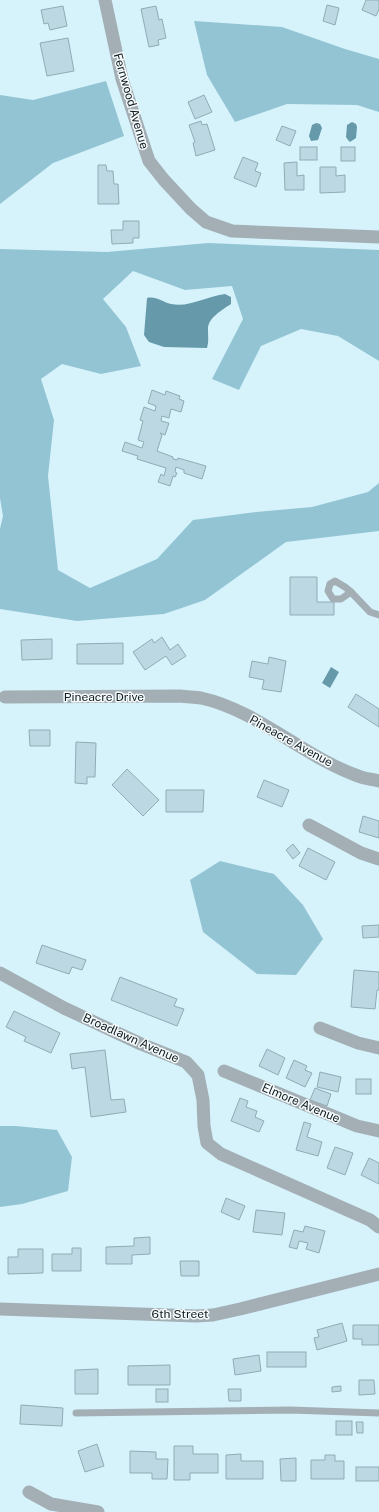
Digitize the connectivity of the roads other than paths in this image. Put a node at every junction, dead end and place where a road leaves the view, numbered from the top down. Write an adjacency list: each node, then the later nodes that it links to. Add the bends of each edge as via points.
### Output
1 (106, 0): 2 (street, Fernwood Avenue, via 122,79 149,161 185,204 206,222 232,231)
2 (379, 237)
3 (351, 592): 4 (lane, via 370,612)
4 (379, 615)
5 (5, 697): 6 (street, Pineacre Drive, via 180,696)
6 (204, 699): 7 (street, Pineacre Avenue, via 245,715 332,765)
7 (379, 781)
8 (309, 825): 9 (street, via 361,853)
9 (379, 859)
10 (0, 973): 15 (street, Broadlawn Avenue, via 64,1008 186,1062 198,1075 207,1143 221,1154 370,1220)
11 (320, 1028): 12 (street, via 358,1043)
12 (379, 1048)
13 (224, 1070): 14 (street, Elmore Avenue, via 357,1126)
14 (379, 1131)
15 (379, 1227)
16 (379, 1274): 17 (street, 6th Street, via 212,1315)
17 (0, 1309)
18 (76, 1413): 19 (lane, via 290,1410)
19 (379, 1413)
20 (29, 1492): 21 (street, via 51,1504)
21 (98, 1512)

